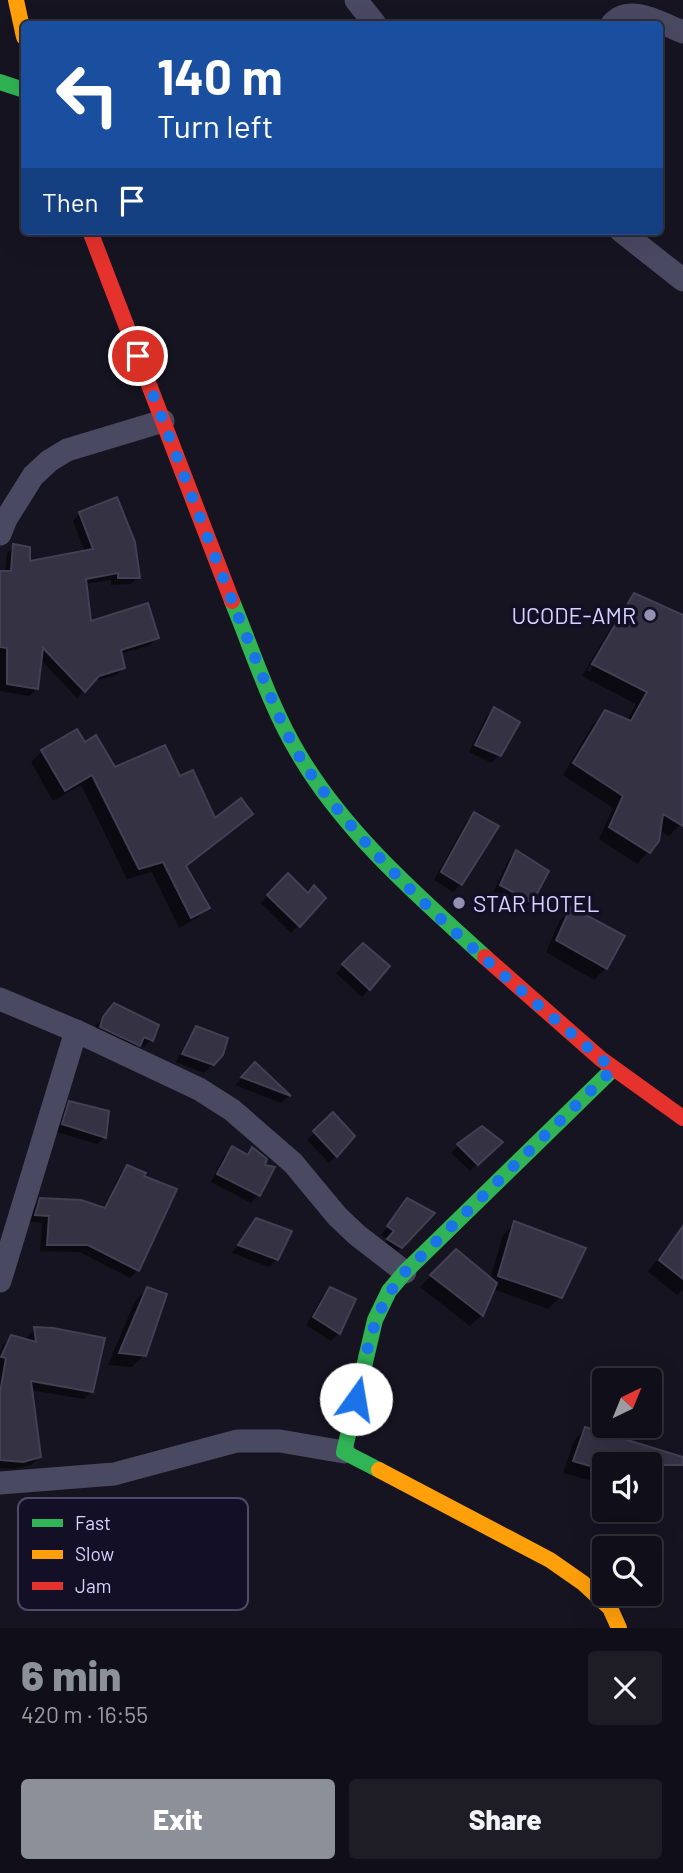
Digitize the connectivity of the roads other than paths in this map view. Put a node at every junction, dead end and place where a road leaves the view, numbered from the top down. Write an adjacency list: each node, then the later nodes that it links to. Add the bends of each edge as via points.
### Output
1 (16, 0): 6 (main road)
2 (356, 0): 3 (street)
3 (373, 21)
4 (615, 21): 5 (street, via 622,15 636,14)
5 (654, 21)
6 (21, 23)
7 (663, 24): 8 (street)
8 (683, 32)
9 (0, 82): 10 (main road)
10 (21, 89)
11 (92, 235): 14 (main road)
12 (626, 235): 13 (street)
13 (683, 280)
14 (163, 421): 15 (street, via 67,450 49,461 33,476); 18 (main road, via 283,726 309,771 395,875)
15 (0, 534)
16 (0, 999): 17 (street)
17 (76, 1031): 20 (street, via 199,1089 232,1110 293,1163 357,1235); 21 (street)
18 (613, 1069): 19 (main road); 20 (main road)
19 (683, 1118)
20 (405, 1272): 22 (main road, via 374,1320)
21 (0, 1280)
22 (344, 1452): 23 (street, via 280,1441 237,1441 114,1474); 24 (main road, via 550,1560 610,1608)
23 (0, 1483)
24 (618, 1628)

